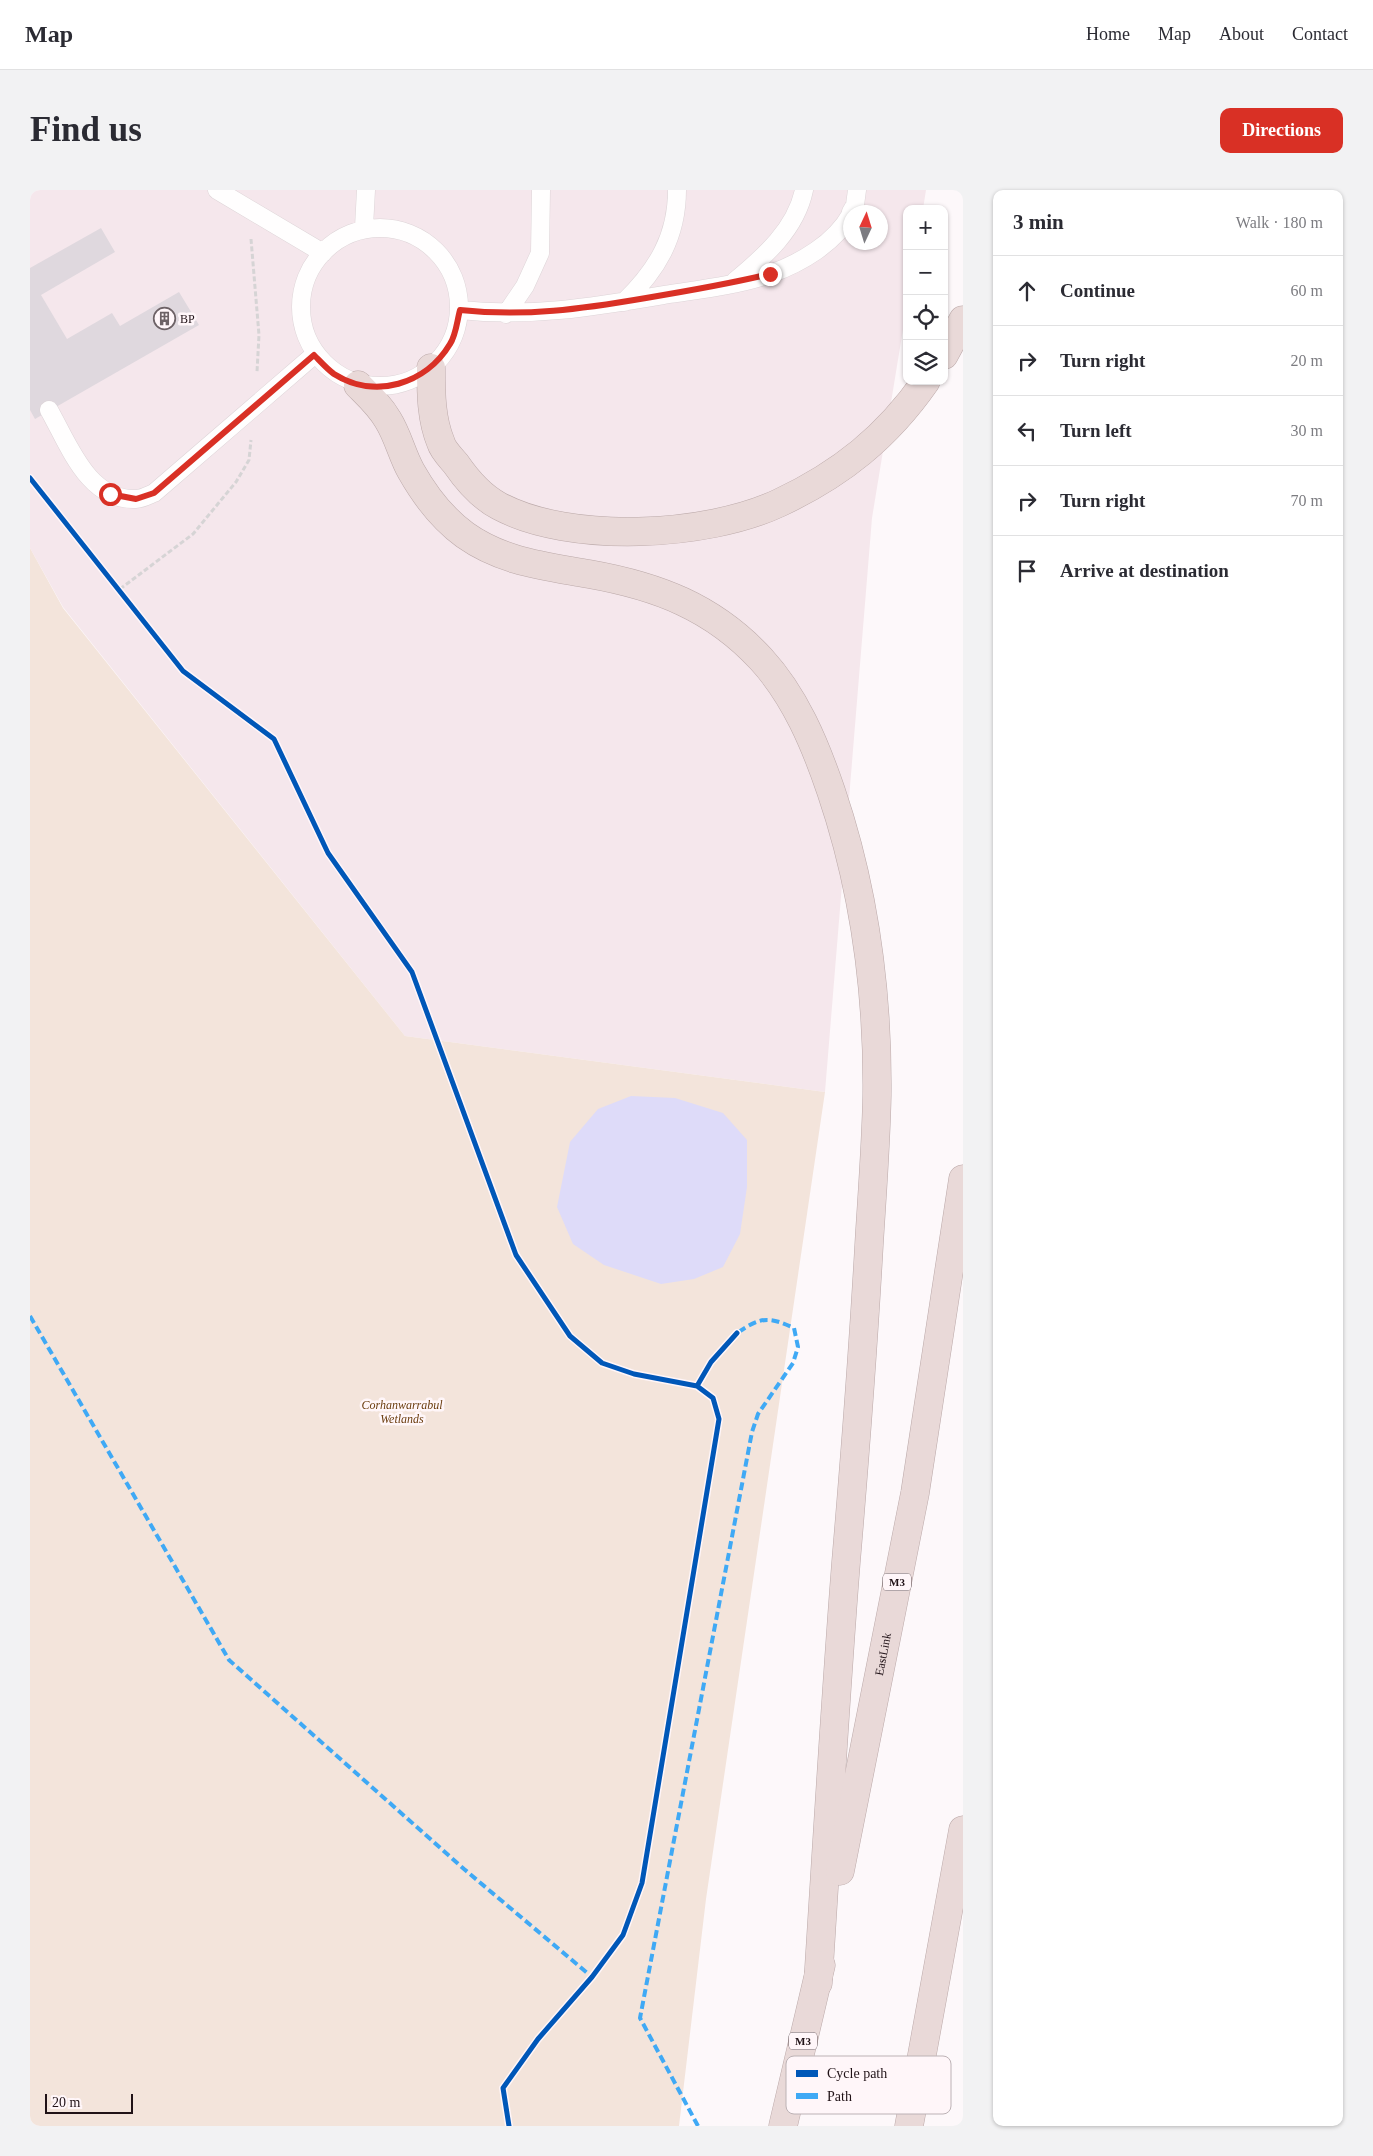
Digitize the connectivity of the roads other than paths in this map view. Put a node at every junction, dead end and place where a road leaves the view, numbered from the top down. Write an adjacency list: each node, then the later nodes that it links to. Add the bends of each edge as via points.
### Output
1 (217, 190): 10 (lane)
2 (366, 190): 9 (lane)
3 (540, 190): 14 (lane, via 540,253 525,286)
4 (677, 190): 12 (lane, via 671,233 662,256 654,270)
5 (804, 190): 11 (lane, via 802,202 777,244)
6 (857, 190): 7 (lane)
7 (855, 205)
8 (843, 226): 11 (lane, via 801,260 770,274)
9 (364, 227): 10 (lane, via 337,237); 13 (lane, via 393,227 420,237 442,256 456,282)
10 (323, 253): 17 (lane, via 307,282 302,306 305,331)
11 (730, 284): 12 (lane)
12 (624, 302): 14 (lane, via 576,310)
13 (460, 310): 14 (lane); 18 (lane, via 452,342)
14 (506, 314)
15 (963, 320): 16 (highway)
16 (948, 347)
17 (314, 355): 19 (lane, via 333,374); 21 (lane, via 154,493 136,499 110,494 86,476)
18 (432, 368): 19 (lane, via 409,382 384,387); 20 (highway, via 430,400 441,444 470,483 498,506 548,524 611,531 671,531 727,522 779,503 860,455 887,430)
19 (358, 385): 24 (highway, via 391,424 410,469 434,505 464,534 497,553 533,565 623,580 662,591 725,626 763,661 792,702 813,740 837,810 858,890 872,972 877,1093 861,1396 846,1564)
20 (923, 385)
21 (49, 410)
22 (963, 1178): 24 (highway, EastLink / M3, via 915,1493)
23 (963, 1830): 26 (highway)
24 (818, 1983): 25 (highway, EastLink / M3)
25 (800, 2056)
26 (922, 2056)
27 (786, 2112): 28 (highway, EastLink / M3)
28 (783, 2126)

